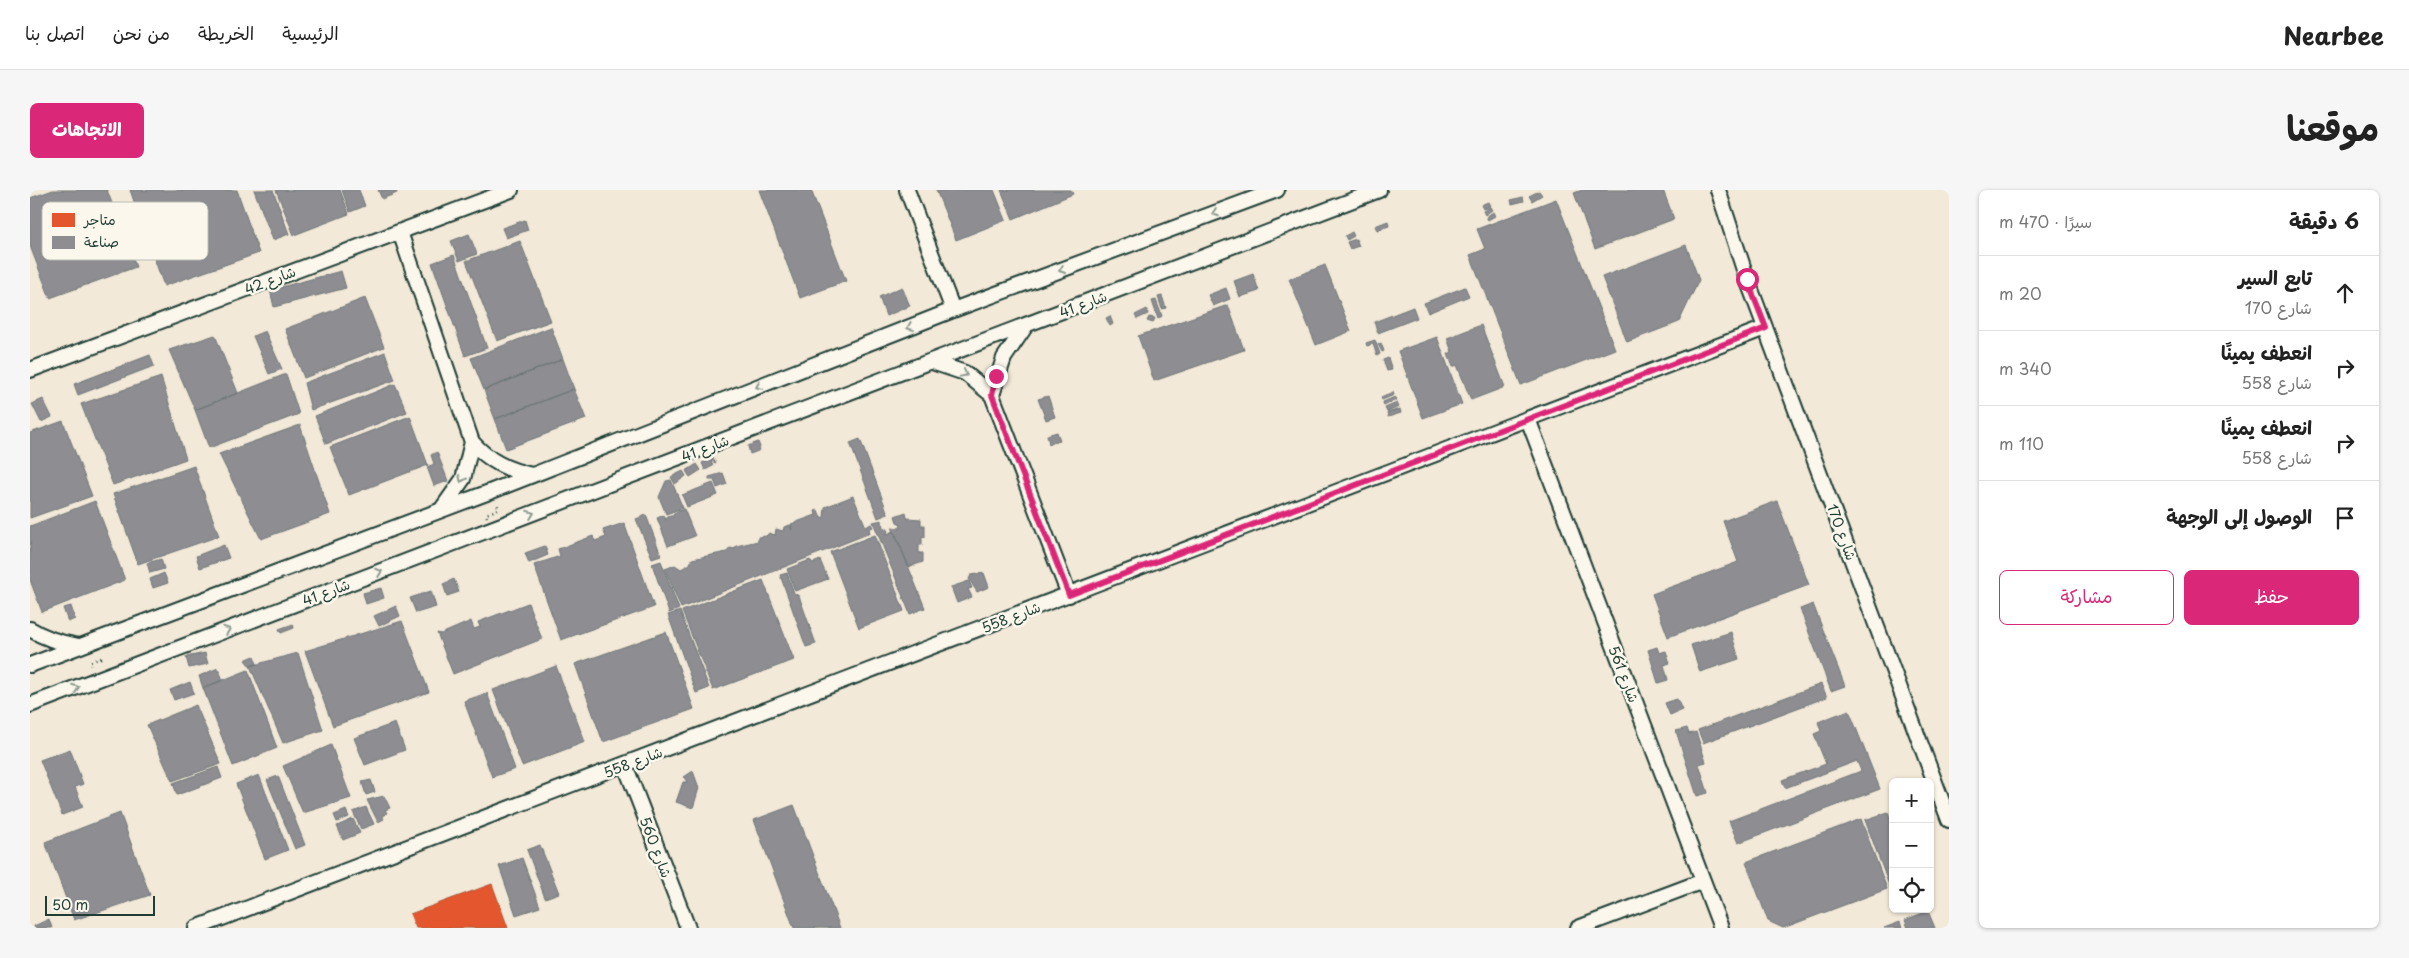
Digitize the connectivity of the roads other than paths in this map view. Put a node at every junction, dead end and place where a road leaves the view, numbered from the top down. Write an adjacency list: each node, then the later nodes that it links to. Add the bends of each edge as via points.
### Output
1 (511, 190): 7 (street, شارع 42)
2 (907, 190): 9 (street)
3 (1277, 190): 9 (street, one-way to 9)
4 (1379, 190): 10 (street, شارع 41)
5 (1708, 190): 8 (street, شارع 170)
6 (1718, 190): 8 (street, شارع 170)
7 (400, 232): 13 (street, شارع 42); 16 (street)
8 (1735, 244): 11 (street, شارع 170)
9 (954, 310): 17 (street, one-way to 17)
10 (1026, 326): 12 (street, شارع 41); 14 (street, via 1004,358)
11 (1766, 328): 15 (street, شارع 558); 25 (street, شارع 170)
12 (932, 362): 14 (street, one-way to 14, via 965,373); 23 (street, شارع 41, one-way to 12)
13 (30, 370)
14 (992, 395): 19 (street)
15 (1528, 419): 19 (street, شارع 558); 26 (street, شارع 561)
16 (472, 442): 17 (street, via 499,465); 18 (street, one-way to 18, via 463,479)
17 (533, 476): 18 (street)
18 (441, 511): 21 (street)
19 (1069, 595): 24 (street, شارع 558)
20 (30, 629): 21 (street, via 62,644)
21 (88, 644): 22 (street)
22 (30, 665)
23 (30, 705)
24 (625, 765): 27 (street, شارع 558); 28 (street, شارع 560)
25 (1949, 820)
26 (1703, 881): 29 (street); 30 (street, شارع 561)
27 (196, 928)
28 (688, 928)
29 (1578, 928)
30 (1721, 928)

